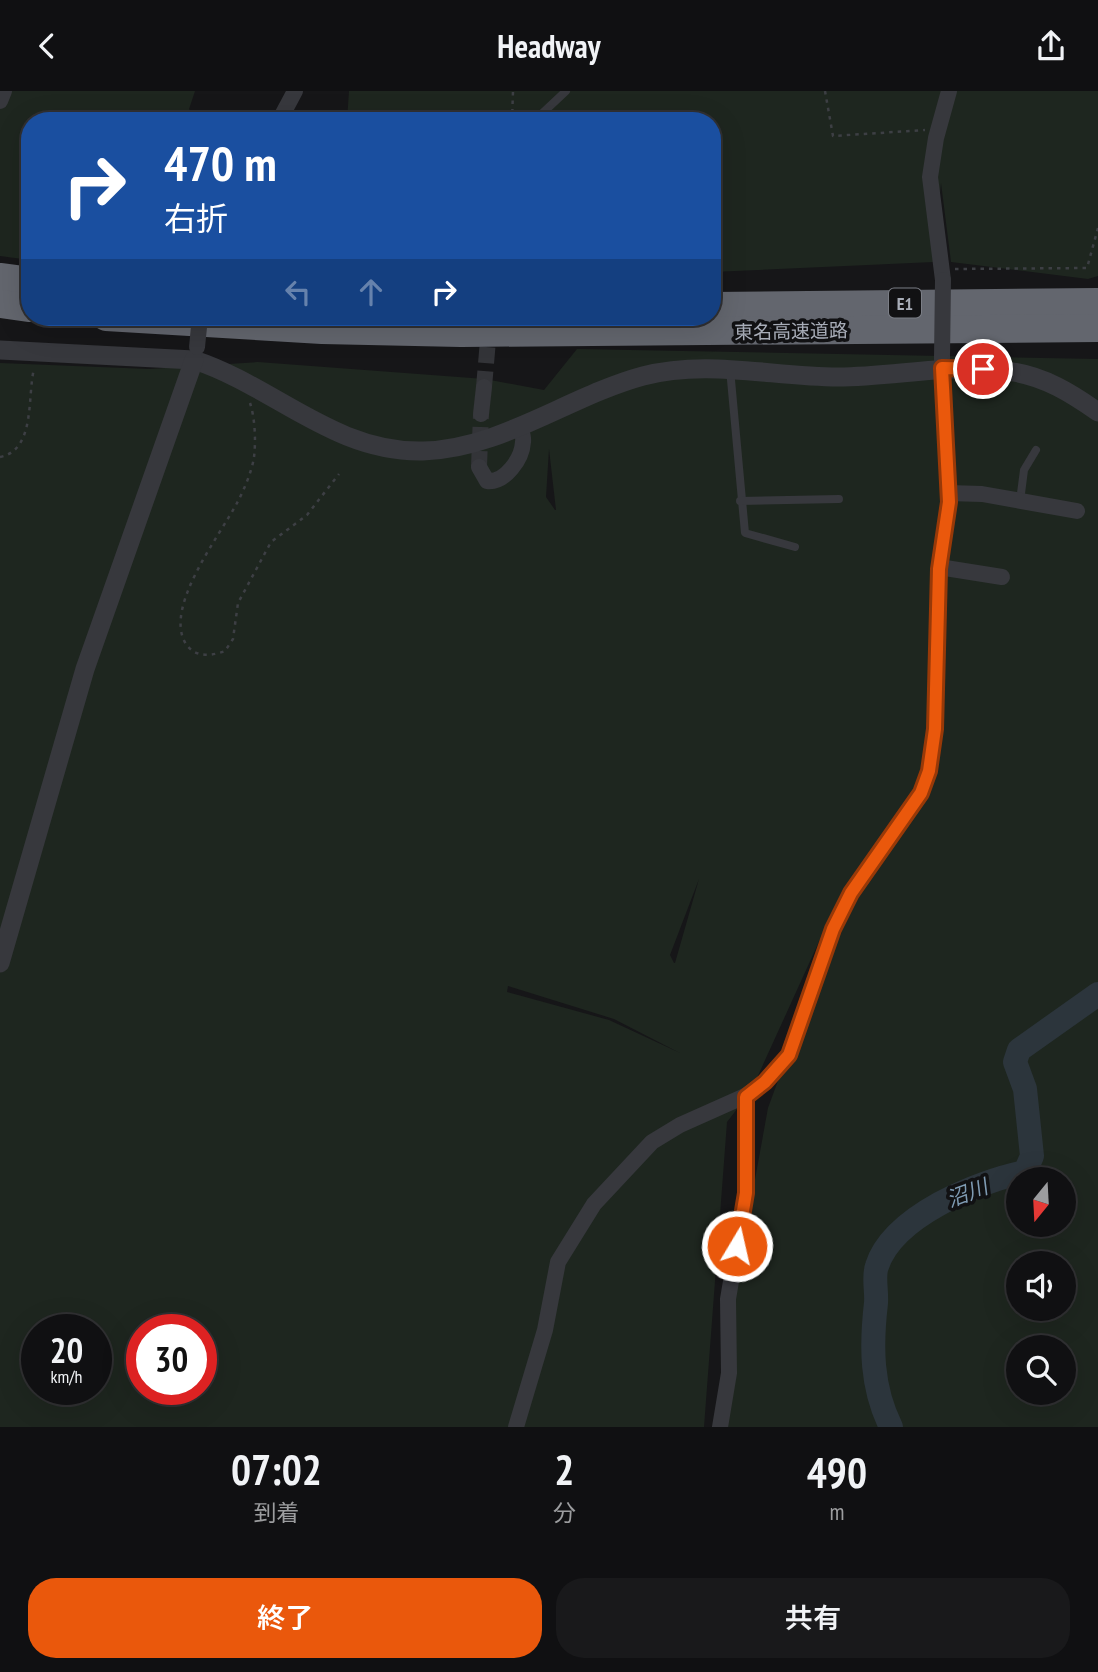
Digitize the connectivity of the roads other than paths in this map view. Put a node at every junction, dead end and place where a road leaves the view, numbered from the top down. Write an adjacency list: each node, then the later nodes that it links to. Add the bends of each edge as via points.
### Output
1 (4, 91): 5 (street)
2 (295, 91): 6 (street)
3 (566, 91): 7 (lane)
4 (949, 91): 19 (street, bridge, via 930,177 942,274)
5 (0, 101)
6 (284, 112)
7 (544, 112)
8 (0, 277): 9 (highway)
9 (21, 280)
10 (1098, 302): 12 (highway, 東名高速道路 / E1)
11 (0, 304): 13 (highway)
12 (721, 306)
13 (21, 307)
14 (199, 326): 18 (street, bridge)
15 (242, 326): 16 (highway, 東名高速道路 / E1, via 461,334)
16 (1098, 328)
17 (0, 350): 18 (street)
18 (196, 354): 24 (street, via 346,438 397,450 456,447); 35 (street, via 85,669)
19 (942, 363): 20 (street, via 838,377); 22 (street, via 1043,380); 27 (street)
20 (730, 369): 24 (street, via 647,375); 29 (lane)
21 (484, 387): 23 (street)
22 (1098, 412)
23 (481, 414)
24 (520, 425): 26 (street, via 524,444 507,475 487,481)
25 (1036, 450): 30 (lane, via 1024,470)
26 (479, 467)
27 (948, 493): 30 (street); 33 (street)
28 (839, 499): 29 (lane)
29 (740, 501): 32 (lane, via 745,533)
30 (1020, 501): 31 (street)
31 (1077, 511)
32 (795, 547)
33 (939, 567): 34 (street); 36 (street, via 935,729 921,793 851,893 833,929 789,1055)
34 (1002, 577)
35 (0, 963)
36 (746, 1097): 37 (street, via 652,1142 594,1204 558,1262 545,1330); 38 (street, via 746,1193 728,1299 729,1373)
37 (516, 1427)
38 (720, 1427)

